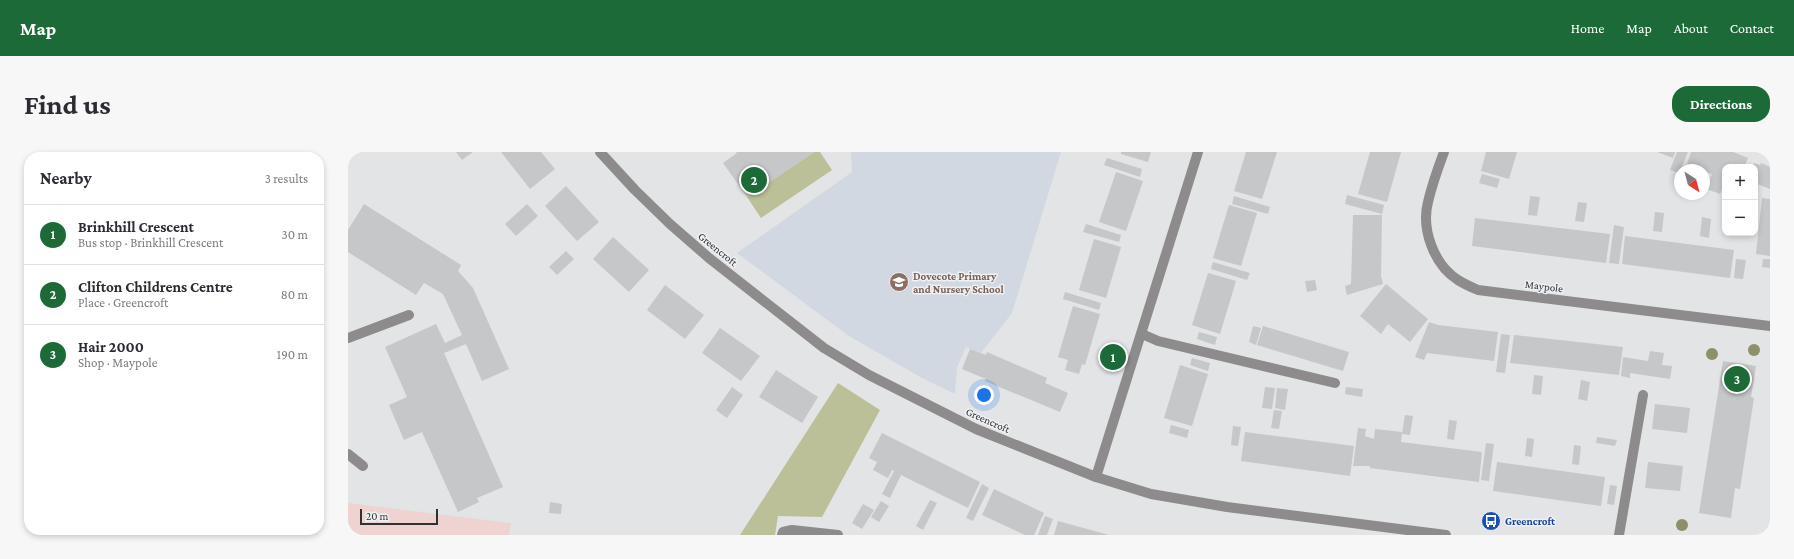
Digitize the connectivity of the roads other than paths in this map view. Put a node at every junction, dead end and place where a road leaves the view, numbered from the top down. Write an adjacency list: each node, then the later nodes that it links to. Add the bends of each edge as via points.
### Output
1 (1198, 152): 6 (street)
2 (1444, 152): 5 (street, Maypole, via 1428,203 1426,223 1430,242 1441,263 1457,280 1478,290)
3 (605, 154): 12 (street, Greencroft, via 670,224 709,258 824,348 869,375 976,429)
4 (409, 315): 7 (street)
5 (1770, 326)
6 (1142, 334): 8 (street, via 1158,341); 12 (street)
7 (348, 338)
8 (1335, 383)
9 (1643, 395): 16 (street)
10 (348, 454): 11 (street)
11 (363, 466)
12 (1096, 477): 15 (street, Greencroft, via 1151,494 1227,507)
13 (782, 535): 14 (street, via 783,532 792,530)
14 (838, 535)
15 (1446, 535)
16 (1618, 535)

